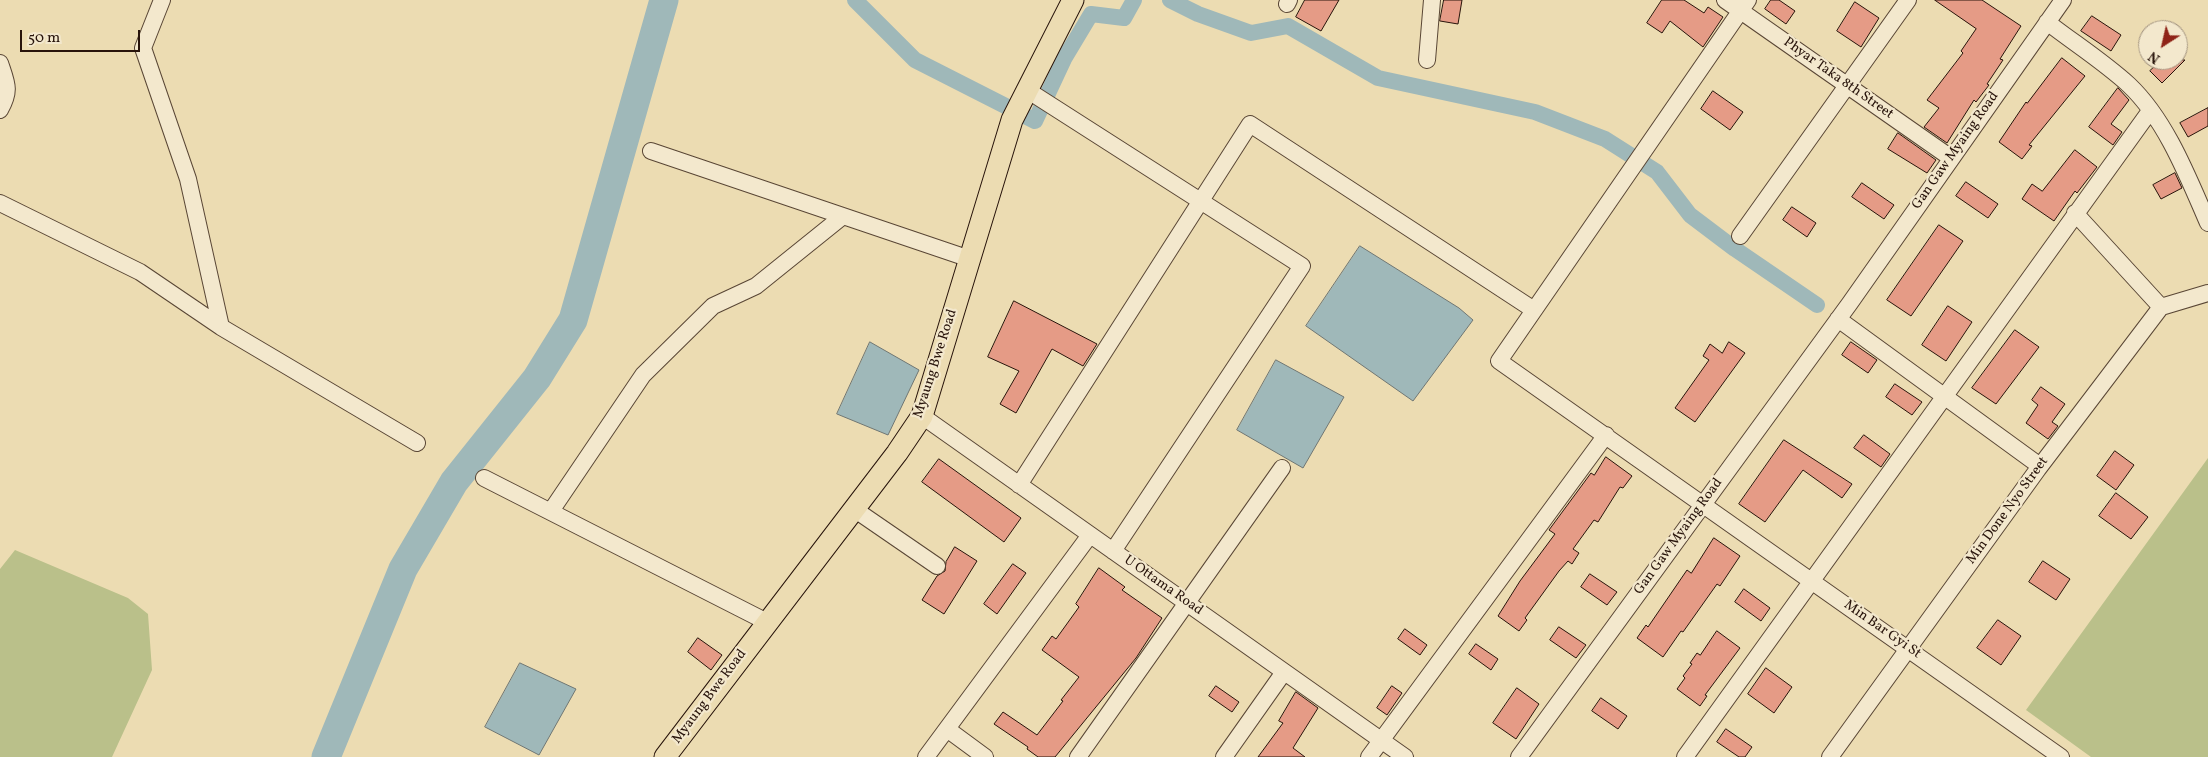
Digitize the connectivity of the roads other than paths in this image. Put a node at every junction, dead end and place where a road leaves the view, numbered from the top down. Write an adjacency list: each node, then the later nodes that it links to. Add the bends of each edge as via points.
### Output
1 (162, 0): 28 (street, via 143,48 188,179)
2 (1073, 0): 12 (main road, Myaung Bwe Road)
3 (1431, 0): 9 (street)
4 (1725, 0): 7 (street, Phyar Taka 8th Street)
5 (1908, 0): 11 (street)
6 (2063, 0): 8 (street, Gan Gaw Myaing Road)
7 (1744, 5): 11 (street, Phyar Taka 8th Street); 26 (street)
8 (2047, 22): 14 (street, via 2130,86); 16 (street, Gan Gaw Myaing Road)
9 (1427, 60)
10 (0, 63): 13 (street, via 8,96)
11 (1847, 85): 16 (street, Phyar Taka 8th Street); 22 (street)
12 (1030, 103): 17 (street); 23 (main road, Myaung Bwe Road)
13 (0, 110)
14 (2150, 111): 19 (street); 21 (street, via 2179,159)
15 (650, 151): 20 (street)
16 (1951, 158): 27 (street, Gan Gaw Myaing Road)
17 (1202, 201): 26 (street, via 1250,124); 36 (street); 41 (street, via 1302,266)
18 (0, 203): 28 (street, via 140,272)
19 (2075, 213): 25 (street); 29 (street)
20 (844, 216): 23 (street); 39 (street, via 756,286 713,306 643,375)
21 (2208, 223)
22 (1740, 236)
23 (970, 259): 30 (main road, Myaung Bwe Road)
24 (2208, 293): 25 (street)
25 (2161, 307): 33 (street, Min Done Nyo Street)
26 (1534, 310): 31 (street, Min Bar Gyi St, via 1499,361)
27 (1842, 313): 29 (street); 37 (street, Gan Gaw Myaing Road)
28 (221, 327): 32 (street)
29 (1943, 396): 33 (street); 43 (street)
30 (922, 416): 36 (street, U Ottama Road); 38 (main road, Myaung Bwe Road)
31 (1606, 435): 37 (street, Min Bar Gyi St); 49 (street)
32 (417, 444)
33 (2040, 466): 46 (street, Min Done Nyo Street)
34 (1282, 468): 44 (street)
35 (484, 478): 39 (street)
36 (1019, 485): 40 (street, U Ottama Road)
37 (1703, 504): 43 (street, Min Bar Gyi St); 57 (street, Gan Gaw Myaing Road)
38 (854, 509): 42 (street); 45 (main road, Myaung Bwe Road)
39 (550, 511): 45 (street)
40 (1090, 535): 41 (street, U Ottama Road); 48 (street)
41 (1114, 551): 44 (street, U Ottama Road)
42 (937, 566)
43 (1811, 580): 46 (street, Min Bar Gyi St); 58 (street)
44 (1187, 603): 47 (street, U Ottama Road); 53 (street)
45 (768, 622): 50 (main road, Myaung Bwe Road)
46 (1909, 649): 59 (street, Min Done Nyo Street); 60 (street, Min Bar Gyi St)
47 (1284, 672): 49 (street, U Ottama Road); 54 (street)
48 (947, 729): 51 (street); 52 (street)
49 (1381, 740): 55 (street); 56 (street, U Ottama Road)
50 (665, 757)
51 (926, 757)
52 (985, 757)
53 (1078, 757)
54 (1224, 757)
55 (1369, 757)
56 (1404, 757)
57 (1519, 757)
58 (1684, 757)
59 (1830, 757)
60 (2061, 757)

